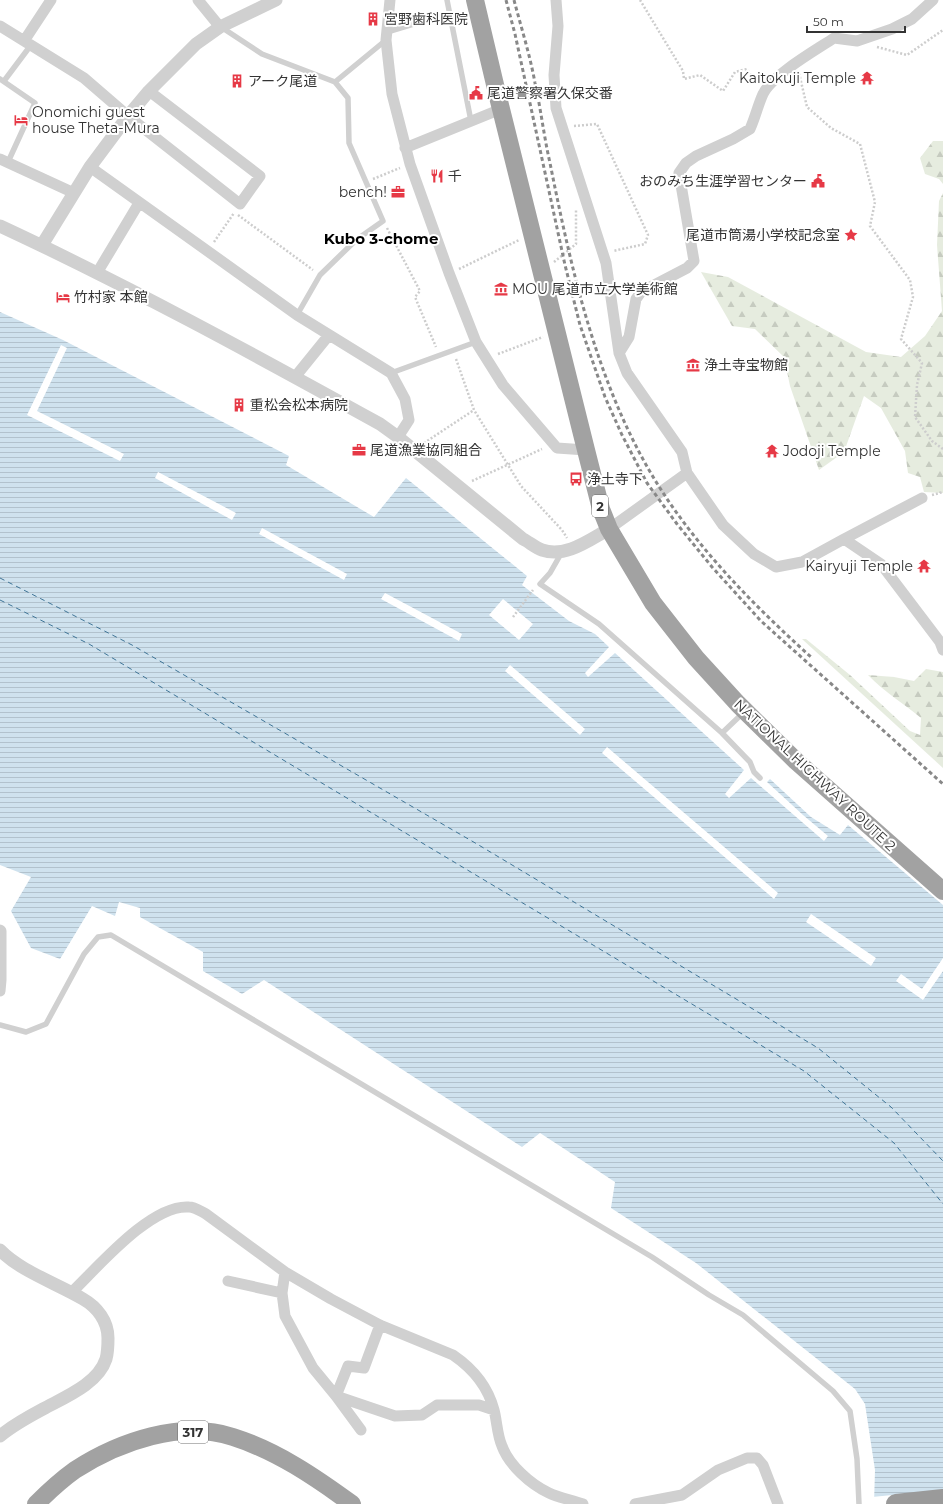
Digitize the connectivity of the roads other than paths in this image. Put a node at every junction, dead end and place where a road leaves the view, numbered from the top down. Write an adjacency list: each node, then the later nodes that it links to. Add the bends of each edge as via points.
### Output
1 (51, 0): 13 (street)
2 (198, 0): 11 (street)
3 (276, 0): 11 (street)
4 (390, 0): 12 (street)
5 (447, 0): 9 (lane)
6 (475, 0): 17 (highway, NATIONAL HIGHWAY ROUTE 2 / 2)
7 (556, 0): 31 (street, via 558,26 554,97 561,127 606,263)
8 (933, 0): 31 (street, via 912,19 892,29 857,40 834,38 770,84 763,93 750,129 686,163 679,174 694,261 687,268 641,292 636,299 629,337)
9 (450, 13): 12 (lane); 19 (lane)
10 (0, 26): 13 (street)
11 (220, 27): 15 (lane, via 262,54); 16 (street, via 196,44)
12 (386, 36): 15 (lane); 20 (street, via 392,94)
13 (27, 43): 14 (lane); 18 (street, via 84,78)
14 (2, 80): 21 (lane, via 35,102)
15 (335, 82): 28 (lane, via 348,98 349,143 383,221 356,240 320,274)
16 (149, 91): 18 (street); 18 (street, via 260,176 237,208)
17 (501, 109): 19 (street); 35 (highway, NATIONAL HIGHWAY ROUTE 2 / 2)
18 (128, 116): 22 (street)
19 (471, 121): 20 (street)
20 (405, 148): 30 (street)
21 (4, 160): 23 (street)
22 (90, 167): 23 (street); 24 (street)
23 (74, 193): 26 (street)
24 (139, 203): 27 (street); 28 (street)
25 (0, 226): 26 (street)
26 (42, 245): 27 (street)
27 (97, 273): 33 (street)
28 (297, 315): 29 (street)
29 (329, 335): 32 (street); 33 (street)
30 (476, 342): 32 (lane); 35 (street, via 503,385 557,448)
31 (619, 352): 36 (street, via 628,373 682,452)
32 (391, 373): 34 (street, via 405,399 409,420)
33 (295, 377): 34 (street, via 380,424)
34 (398, 437): 40 (street, via 523,539 542,550 558,553)
35 (586, 450): 38 (highway, NATIONAL HIGHWAY ROUTE 2 / 2, via 601,509)
36 (687, 473): 38 (street); 39 (street, via 723,525 754,554 776,567 802,562)
37 (922, 498): 39 (street)
38 (609, 529): 40 (street); 42 (highway, NATIONAL HIGHWAY ROUTE 2 / 2, via 653,603 696,658)
39 (844, 539): 41 (street, via 881,564 940,642)
40 (567, 550): 43 (lane, via 540,584 599,624)
41 (943, 650)
42 (745, 711): 43 (lane); 45 (highway, NATIONAL HIGHWAY ROUTE 2 / 2, via 796,761)
43 (722, 733): 44 (lane, via 750,762)
44 (760, 778)
45 (943, 891)
46 (0, 930): 47 (street)
47 (0, 991)
48 (0, 1025): 65 (lane, via 26,1032 46,1024 84,954 98,936 111,935 652,1257 743,1315 833,1391 850,1411 858,1459)
49 (0, 1250): 52 (street, via 13,1261)
50 (285, 1272): 52 (street, via 206,1214 195,1208 182,1207 173,1208 138,1228); 53 (street); 54 (street)
51 (228, 1281): 53 (street)
52 (72, 1292): 58 (street, via 92,1304 102,1316 108,1332 106,1360 85,1386)
53 (282, 1293): 55 (street, via 286,1316 313,1368)
54 (380, 1325): 55 (street, via 364,1368 348,1366); 56 (street, via 460,1360 485,1387)
55 (336, 1396): 56 (street, via 395,1416 422,1415 438,1405 479,1405); 57 (street)
56 (494, 1410): 62 (street, via 501,1445 524,1476 547,1492)
57 (361, 1430)
58 (0, 1436)
59 (943, 1499): 66 (highway)
60 (36, 1504): 61 (highway, 317, via 75,1471 111,1450 174,1432 212,1432 233,1437 290,1462)
61 (352, 1504)
62 (583, 1504)
63 (635, 1504): 64 (street, via 682,1495 718,1470 747,1458 757,1458 763,1465)
64 (778, 1504)
65 (859, 1504)
66 (896, 1504)

